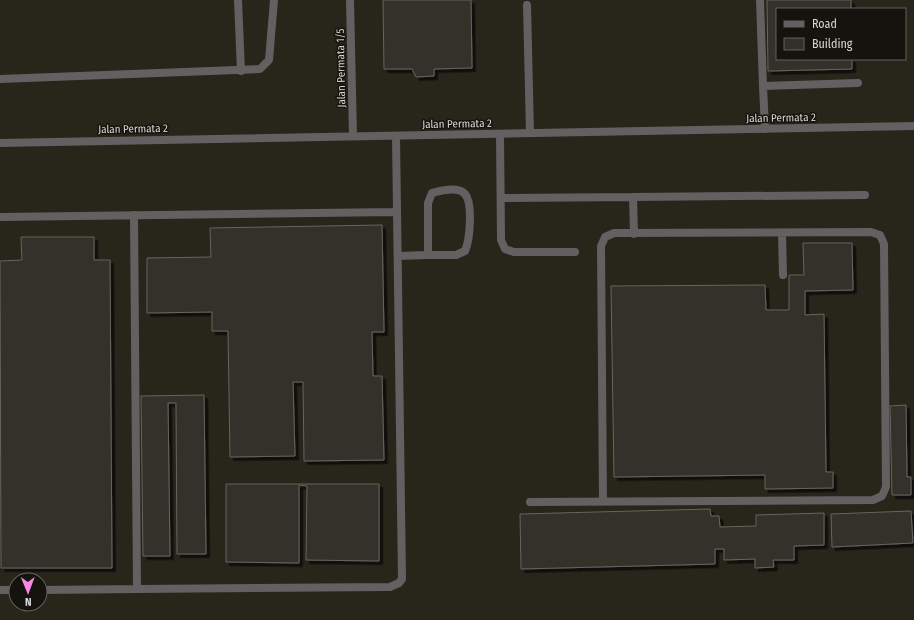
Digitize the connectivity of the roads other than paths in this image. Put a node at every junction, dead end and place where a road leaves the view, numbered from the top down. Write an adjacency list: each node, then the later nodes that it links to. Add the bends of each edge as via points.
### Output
1 (238, 0): 6 (street)
2 (274, 0): 6 (street, via 269,60 260,69)
3 (350, 0): 14 (street, Jalan Permata 1/5)
4 (760, 0): 9 (street)
5 (527, 5): 12 (street)
6 (241, 71): 7 (street)
7 (0, 79)
8 (858, 83): 9 (street)
9 (763, 86): 11 (street)
10 (914, 126): 11 (street, Jalan Permata 2)
11 (765, 129): 12 (street, Jalan Permata 2)
12 (530, 133): 13 (street, Jalan Permata 2)
13 (500, 134): 15 (street, Jalan Permata 2); 19 (street)
14 (353, 136): 15 (street, Jalan Permata 2); 16 (street, Jalan Permata 2)
15 (396, 136): 20 (street)
16 (0, 143)
17 (865, 195): 18 (street)
18 (633, 197): 19 (street); 24 (street)
19 (501, 198): 25 (street, via 501,240 505,249 514,252)
20 (397, 212): 21 (street); 27 (street)
21 (134, 216): 22 (street); 31 (street)
22 (0, 217)
23 (782, 232): 24 (street); 28 (street); 29 (street, via 871,232 880,235 884,244 886,487 882,496 873,500)
24 (634, 234): 29 (street, via 614,233 605,237 601,246)
25 (575, 252)
26 (428, 255): 26 (street, via 428,203 432,194 441,190 461,191 469,203 469,242 465,251 456,255); 27 (street)
27 (398, 256): 31 (street, via 402,574 399,583 390,587)
28 (782, 275)
29 (603, 501): 30 (street)
30 (530, 502)
31 (137, 589): 32 (street)
32 (48, 590)

